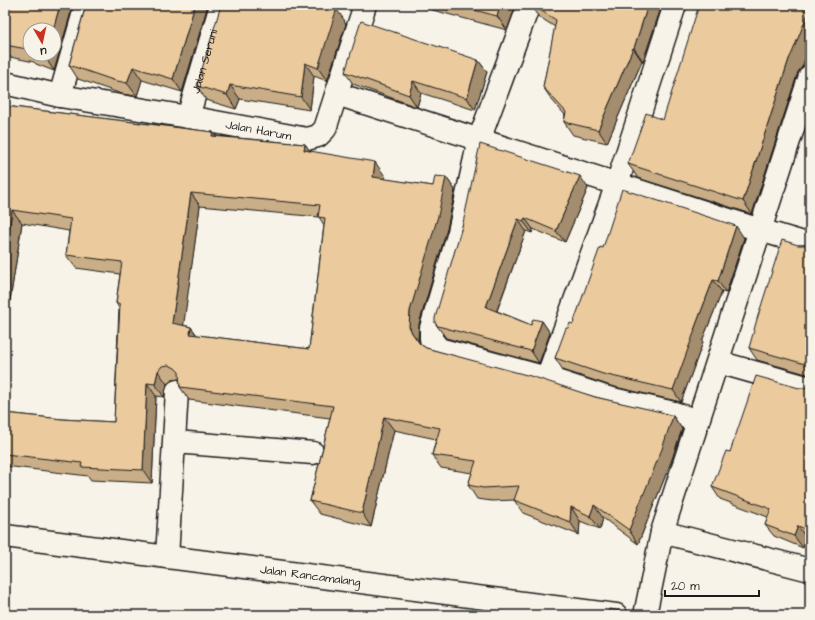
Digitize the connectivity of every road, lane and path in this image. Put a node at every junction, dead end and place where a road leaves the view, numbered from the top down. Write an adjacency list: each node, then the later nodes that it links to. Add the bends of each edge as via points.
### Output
1 (86, 5): 9 (street)
2 (221, 5): 10 (street, Jalan Seruni)
3 (365, 5): 8 (street, Jalan Harum)
4 (529, 5): 11 (street)
5 (675, 5): 12 (street)
6 (810, 76): 13 (street)
7 (5, 83): 9 (street, Jalan Harum)
8 (337, 94): 10 (street, Jalan Harum, via 325,129 318,136 307,139); 11 (street)
9 (60, 96): 10 (street, Jalan Harum)
10 (188, 117)
11 (480, 140): 12 (street); 16 (street, via 459,232 431,328 431,339 439,348)
12 (617, 184): 13 (street); 16 (street)
13 (760, 230): 14 (street); 15 (street)
14 (810, 245)
15 (718, 362): 17 (street); 19 (street)
16 (547, 378): 19 (street, via 608,398)
17 (810, 388)
18 (178, 391): 20 (street)
19 (698, 420): 22 (street)
20 (174, 442): 21 (street); 24 (street)
21 (313, 453)
22 (662, 532): 25 (street); 26 (street)
23 (5, 536): 24 (street, Jalan Rancamalang)
24 (168, 549): 27 (street, Jalan Rancamalang)
25 (810, 570)
26 (647, 605)
27 (616, 615)

